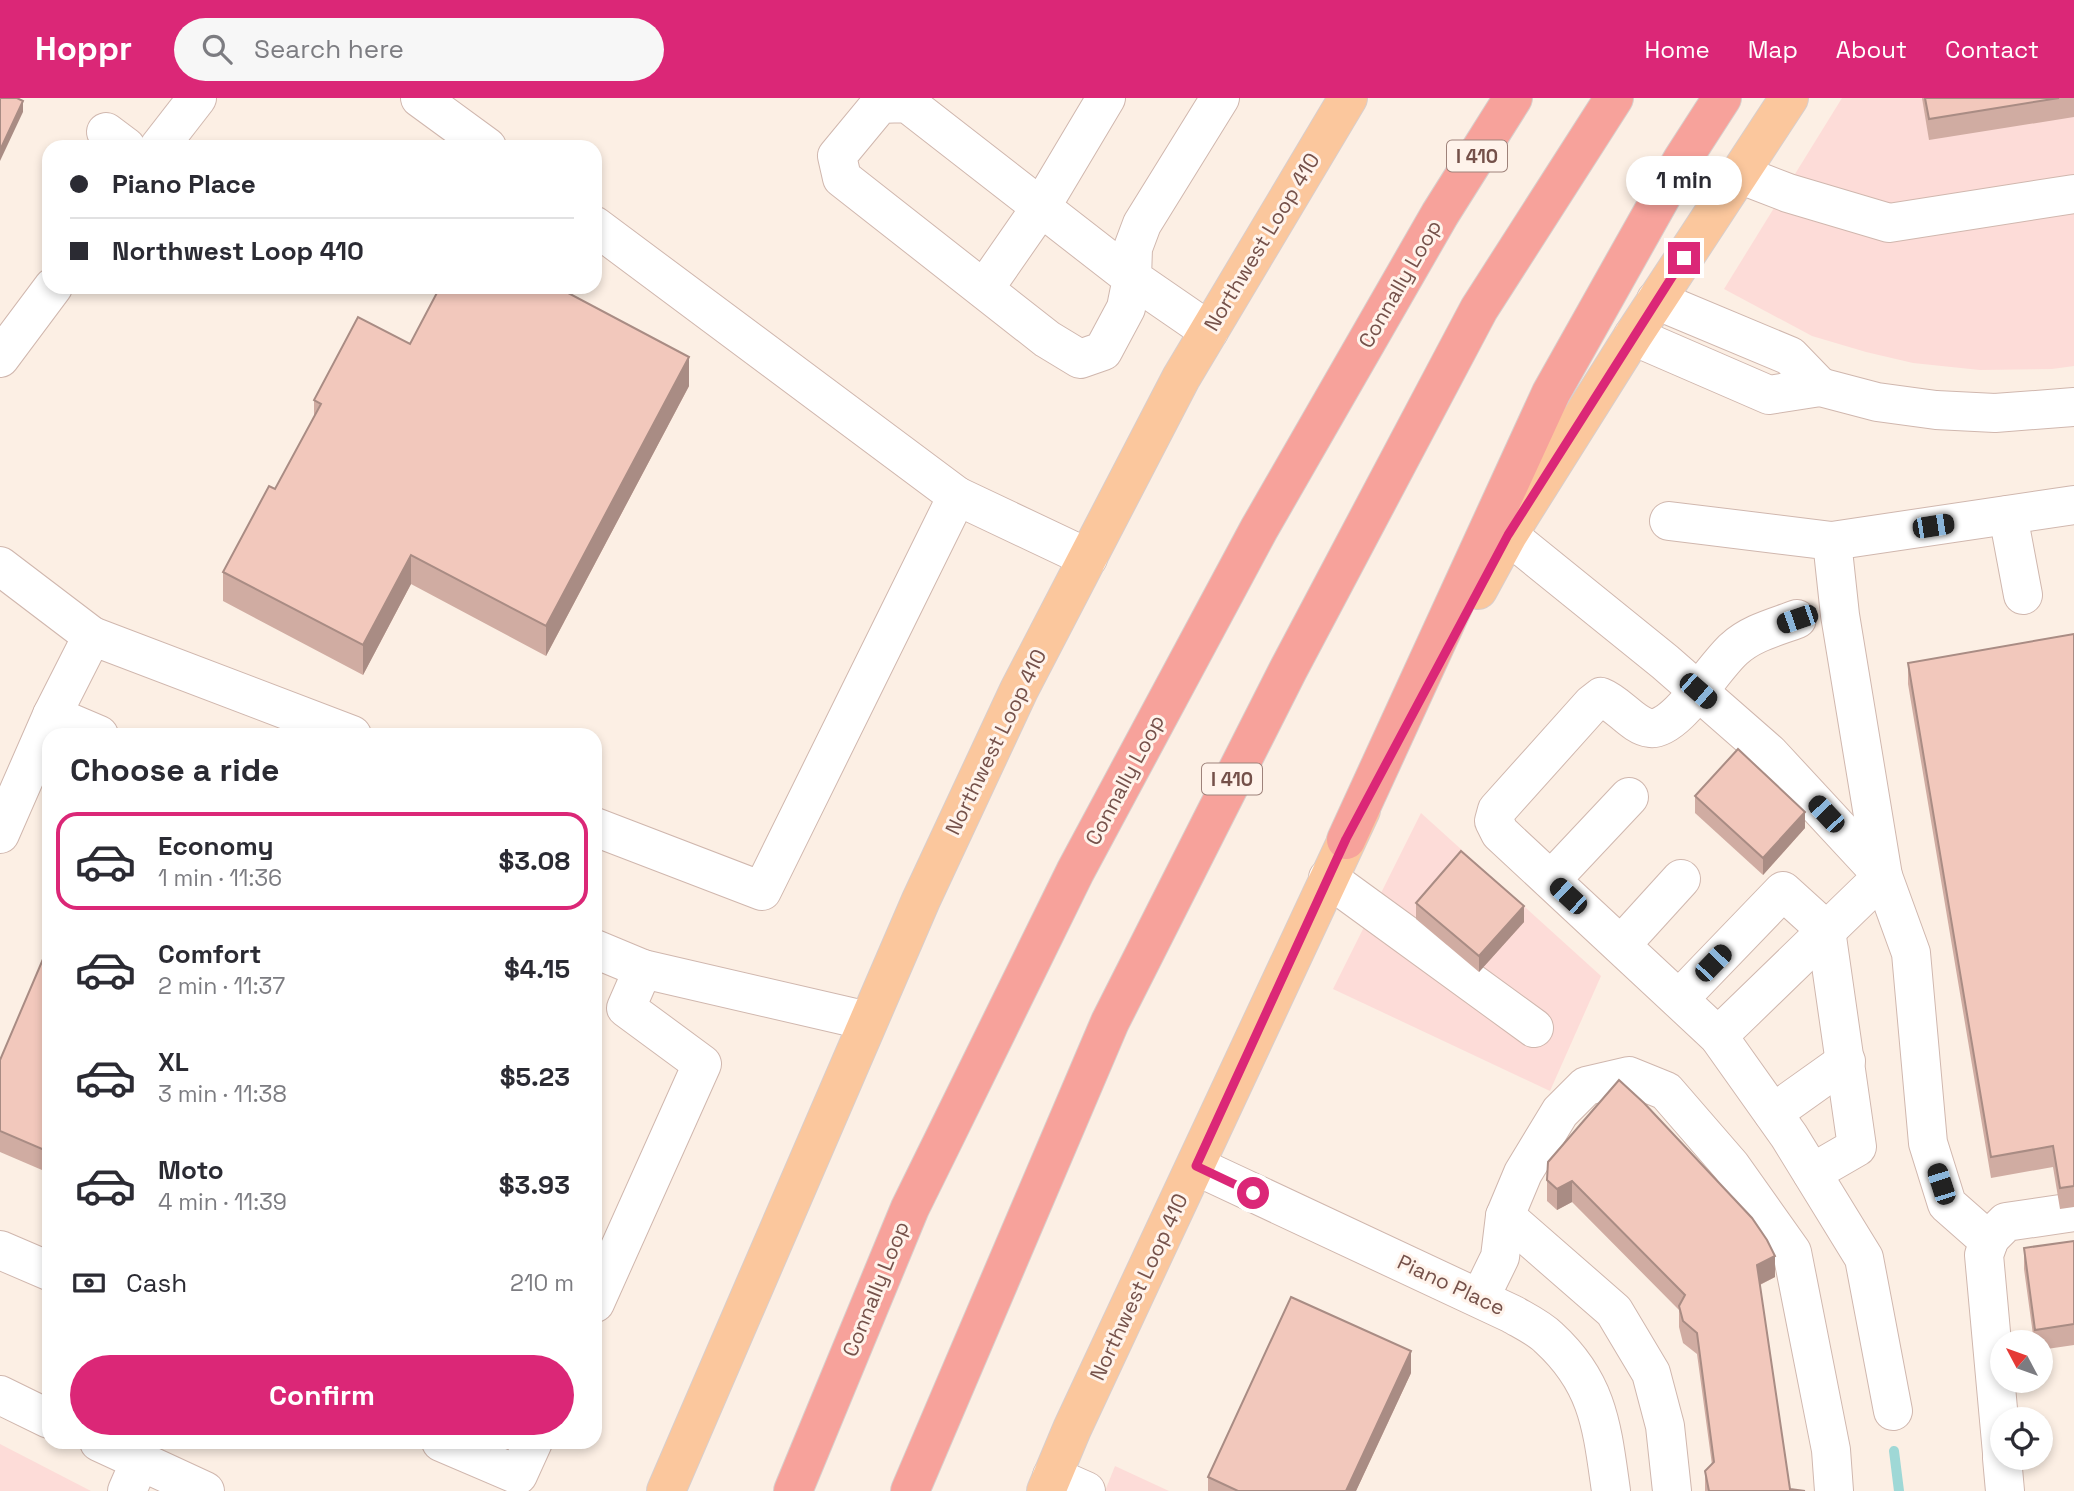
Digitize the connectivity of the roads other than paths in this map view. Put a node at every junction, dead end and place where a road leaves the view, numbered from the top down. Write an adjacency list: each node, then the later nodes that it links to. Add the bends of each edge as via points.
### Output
1 (197, 98): 10 (street)
2 (419, 98): 11 (street)
3 (1106, 98): 14 (street)
4 (1220, 98): 16 (street, via 1142,224 1133,247)
5 (1348, 98): 20 (main road, Northwest Loop 410)
6 (1513, 98): 81 (highway, Connally Loop / I 410, via 1440,214 1259,529 1075,872 909,1208)
7 (1614, 98): 82 (highway, I 410, via 1479,309 1287,670 1110,1022)
8 (1722, 98): 45 (highway, via 1550,393)
9 (1789, 98): 12 (main road, Northwest Loop 410)
10 (164, 140)
11 (478, 140)
12 (1739, 174): 13 (street, via 1889,223); 19 (main road, Northwest Loop 410)
13 (2074, 194)
14 (1041, 207): 16 (street); 17 (street); 17 (street, via 907,103 880,104 837,156 842,178)
15 (602, 231): 25 (street)
16 (1132, 278): 17 (street, via 1126,308 1103,351 1080,359); 20 (street)
17 (984, 289)
18 (48, 294): 22 (street)
19 (1656, 300): 21 (main road, Northwest Loop 410); 23 (street, via 1790,356)
20 (1209, 331): 31 (main road, Northwest Loop 410)
21 (1633, 336): 23 (street, via 1769,395); 29 (main road, Northwest Loop 410)
22 (0, 358)
23 (1820, 387): 24 (street, via 1877,402 1936,410 1995,413)
24 (2074, 407)
25 (957, 496): 31 (street); 43 (street, via 762,891)
26 (2074, 505): 27 (street)
27 (2008, 515): 30 (street); 33 (street)
28 (1669, 521): 30 (street)
29 (1508, 535): 36 (street); 45 (main road, Northwest Loop 410)
30 (1832, 541): 46 (street)
31 (1088, 558): 55 (main road, Northwest Loop 410, via 1019,690)
32 (0, 566): 35 (street)
33 (2023, 595)
34 (1797, 619): 36 (street, via 1734,648)
35 (92, 636): 37 (street); 40 (street)
36 (1698, 691): 46 (street, via 1769,753); 49 (street, via 1664,726 1653,729 1641,726 1614,702 1601,697 1497,810 1494,821 1500,833)
37 (52, 715): 38 (street); 39 (street)
38 (46, 728)
39 (83, 728)
40 (334, 728)
41 (42, 738): 44 (street)
42 (1629, 797): 49 (street)
43 (602, 830)
44 (0, 834)
45 (1346, 839): 47 (main road, Northwest Loop 410)
46 (1883, 876): 50 (street); 64 (street, via 1911,953 1928,1143 1947,1204)
47 (1328, 878): 56 (street); 60 (main road, Northwest Loop 410)
48 (1681, 879): 51 (street)
49 (1551, 880): 51 (street)
50 (1826, 930): 54 (street, via 1783,891); 57 (street); 58 (street)
51 (1621, 945): 54 (street)
52 (602, 952): 53 (street)
53 (643, 970): 55 (street); 67 (street, via 626,1008 702,1064)
54 (1679, 999): 57 (street)
55 (868, 1021): 80 (main road, Northwest Loop 410)
56 (1534, 1028)
57 (1718, 1036): 59 (street)
58 (1846, 1061): 59 (street); 61 (street, via 1857,1147)
59 (1773, 1114): 61 (street)
60 (1196, 1166): 68 (street, Piano Place); 78 (main road, Northwest Loop 410)
61 (1812, 1173): 71 (street, via 1864,1258)
62 (2074, 1212): 64 (street, via 2006,1222)
63 (1505, 1216): 68 (street, via 1500,1257); 85 (street, via 1614,1311 1651,1373 1665,1426); 86 (street, via 1523,1173 1560,1112 1586,1086 1629,1076 1666,1091 1731,1166 1792,1252)
64 (1989, 1241): 70 (street, via 1984,1255)
65 (0, 1250): 66 (street)
66 (42, 1268)
67 (602, 1287)
68 (1480, 1298): 84 (street, Piano Place, via 1548,1337 1582,1376 1602,1422)
69 (0, 1395): 72 (street)
70 (1998, 1407)
71 (1893, 1411)
72 (42, 1416)
73 (106, 1449): 77 (street)
74 (457, 1449): 75 (street, via 518,1475)
75 (530, 1449)
76 (2003, 1470): 87 (street)
77 (133, 1476): 79 (street)
78 (1049, 1483): 83 (street)
79 (205, 1491)
80 (666, 1491)
81 (793, 1491)
82 (910, 1491)
83 (1086, 1491)
84 (1611, 1491)
85 (1672, 1491)
86 (1835, 1491)
87 (2005, 1491)

